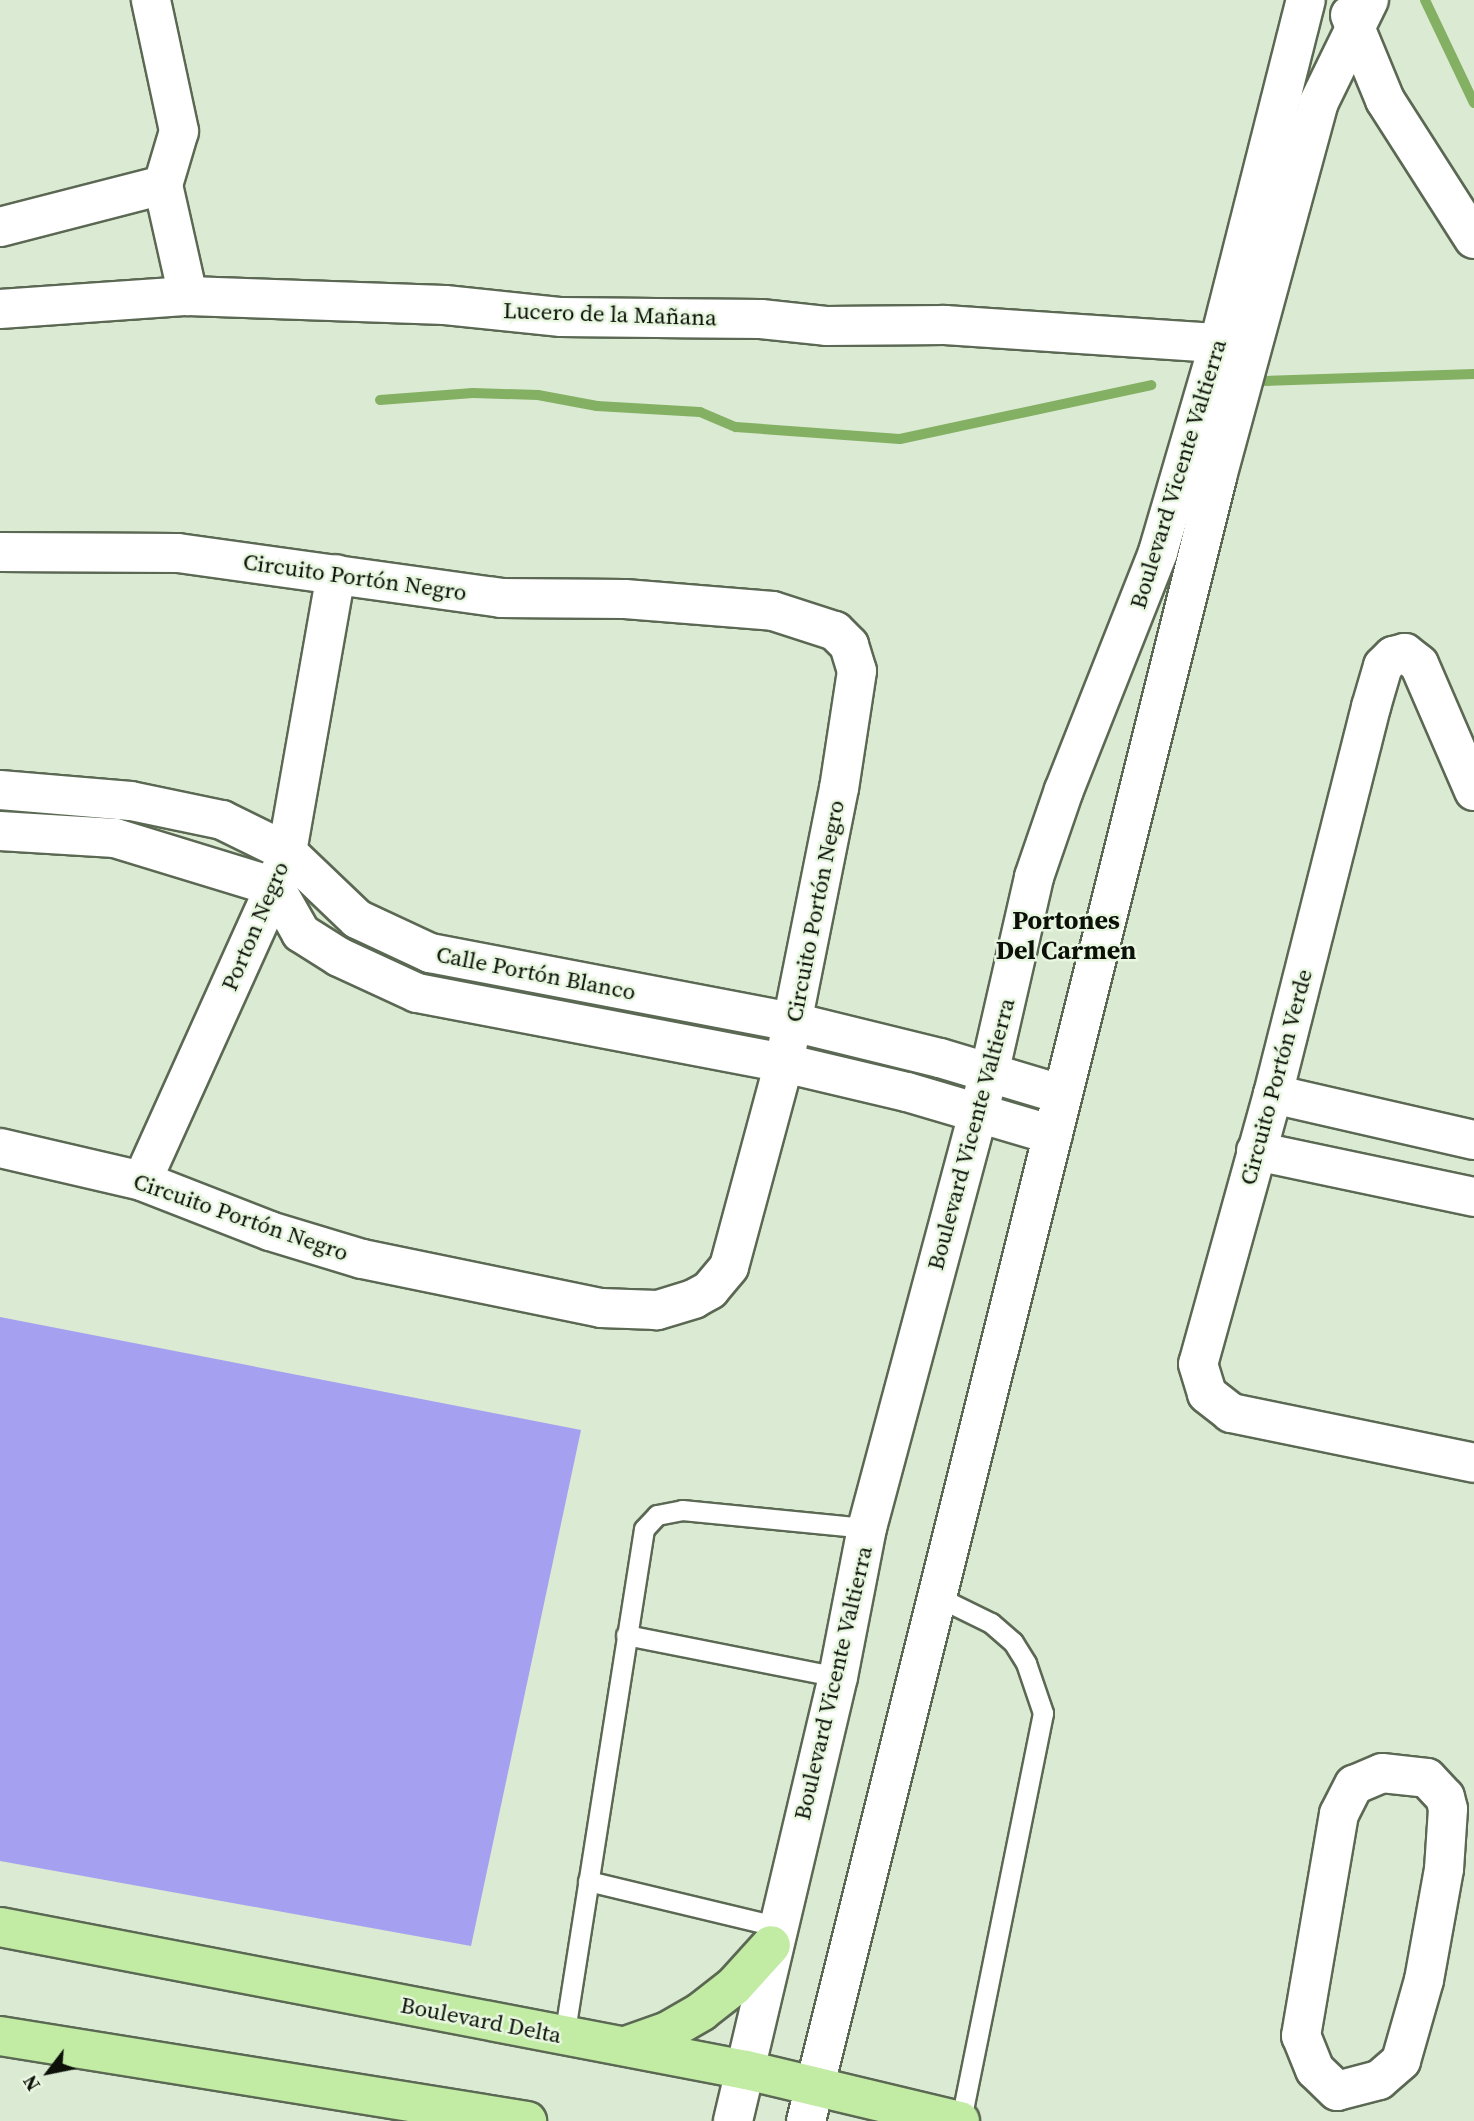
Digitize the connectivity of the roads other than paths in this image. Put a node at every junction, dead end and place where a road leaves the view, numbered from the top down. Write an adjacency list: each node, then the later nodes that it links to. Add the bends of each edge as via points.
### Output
1 (151, 0): 4 (street, via 179,131)
2 (1306, 0): 9 (street, Boulevard Vicente Valtierra)
3 (1356, 10): 6 (street, via 1385,100); 20 (street, Boulevard Vicente Valtierra, via 1318,104 1217,477)
4 (163, 185): 5 (street); 7 (street)
5 (0, 227)
6 (1474, 239)
7 (188, 296): 8 (street, Lucero de la Mañana); 9 (street, Lucero de la Mañana, via 445,305 561,317 761,319 826,327 946,325)
8 (0, 309)
9 (1219, 343): 18 (street, Boulevard Vicente Valtierra, via 1158,552 1063,790 1034,877)
10 (0, 552): 11 (street, Circuito Portón Negro, via 178,553)
11 (336, 574): 15 (street, Porton Negro); 16 (street, Circuito Portón Negro, via 501,598 625,599 773,611 821,624 843,638 855,656 857,671)
12 (0, 790): 15 (street, Calle Portón Blanco, via 131,801 222,820)
13 (1474, 791): 19 (street, Circuito Portón Verde, via 1419,664 1405,653 1393,656 1383,666 1371,707)
14 (0, 831): 15 (street, Calle Portón Blanco, via 115,838)
15 (281, 870): 16 (street, Calle Portón Blanco, via 357,919 430,953); 17 (street, Calle Portón Blanco, via 301,933 339,957 417,993); 26 (street, Porton Negro)
16 (793, 1022): 17 (street, Circuito Portón Negro); 18 (street, Calle Portón Blanco)
17 (784, 1063): 21 (street, Calle Portón Blanco); 26 (street, Circuito Portón Negro, via 729,1267 710,1290 657,1310 601,1308 362,1259 270,1231)
18 (989, 1074): 20 (street, Calle Portón Blanco); 21 (street, Boulevard Vicente Valtierra)
19 (1273, 1094): 23 (street); 25 (street, Circuito Portón Verde)
20 (1063, 1095): 22 (street, Boulevard Vicente Valtierra)
21 (977, 1112): 22 (street, Calle Portón Blanco); 29 (street, Boulevard Vicente Valtierra)
22 (1053, 1135): 30 (street, Boulevard Vicente Valtierra)
23 (1474, 1140)
24 (0, 1148): 26 (street, Circuito Portón Negro)
25 (1256, 1151): 27 (street); 28 (street, Circuito Portón Verde, via 1198,1364 1207,1394 1231,1413)
26 (142, 1181)
27 (1474, 1197)
28 (1474, 1463)
29 (867, 1528): 31 (lane, via 682,1510 657,1515 649,1520 640,1539); 32 (street, Boulevard Vicente Valtierra)
30 (938, 1597): 40 (street, Boulevard Vicente Valtierra); 44 (lane, via 991,1623 1013,1642 1026,1663 1043,1713)
31 (626, 1635): 32 (lane); 33 (lane)
32 (838, 1677): 35 (street, Boulevard Vicente Valtierra)
33 (588, 1881): 35 (lane); 37 (lane)
34 (0, 1927): 37 (main road, Boulevard Delta)
35 (773, 1935): 38 (main road, via 734,1986 702,2011 668,2032); 39 (street, Boulevard Vicente Valtierra)
36 (0, 2036): 42 (main road)
37 (564, 2037): 38 (main road, Boulevard Delta)
38 (624, 2046): 39 (main road, Boulevard Delta)
39 (746, 2070): 40 (main road, Boulevard Delta); 43 (street, Boulevard Vicente Valtierra)
40 (810, 2103): 44 (main road, Boulevard Delta)
41 (1335, 2106): 41 (street, via 1401,2061 1424,1980 1444,1868 1448,1809 1437,1786 1412,1773 1382,1773 1354,1786 1339,1814 1301,2036)
42 (527, 2121)
43 (733, 2121)
44 (960, 2121)

